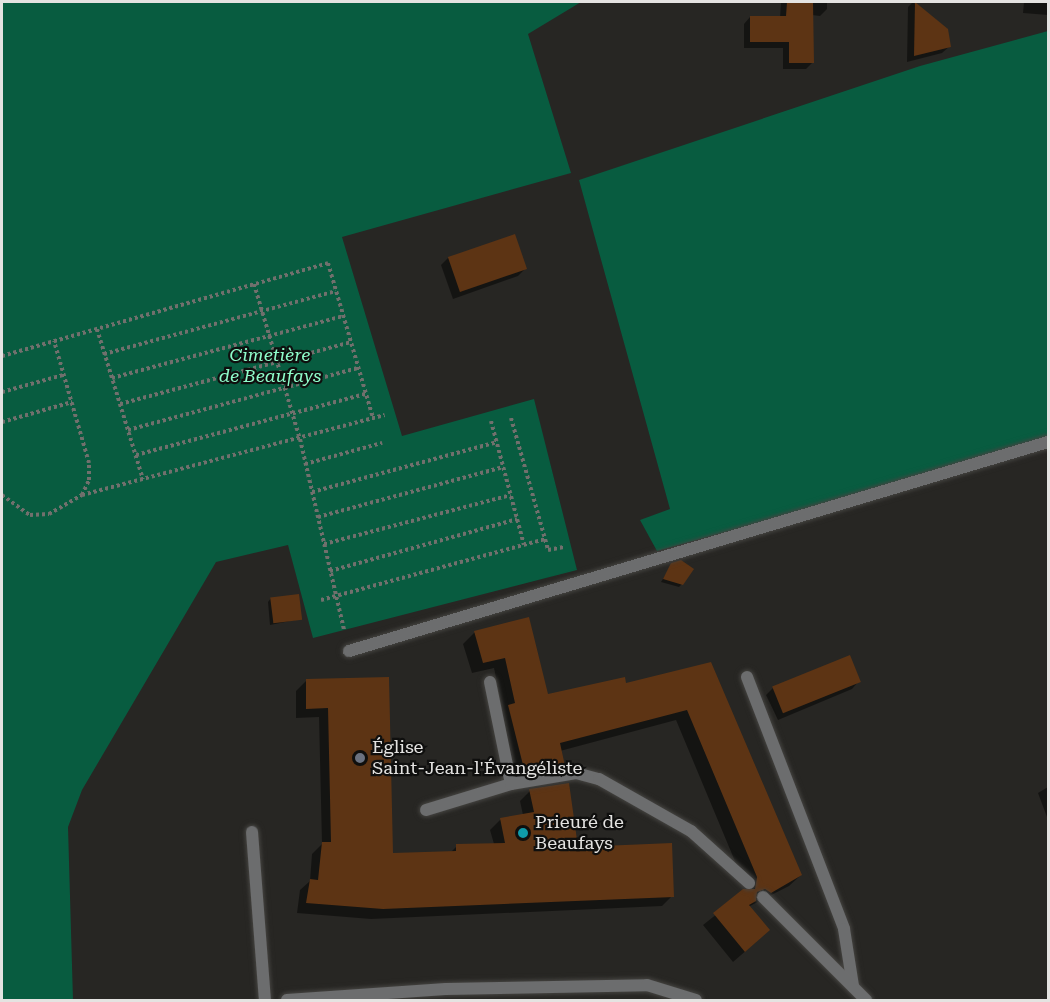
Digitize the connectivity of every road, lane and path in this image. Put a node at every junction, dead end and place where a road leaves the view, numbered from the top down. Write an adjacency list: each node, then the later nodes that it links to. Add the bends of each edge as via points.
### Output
1 (254, 284): 2 (path, via 328,263); 3 (path); 5 (path)
2 (336, 291): 3 (path); 4 (path)
3 (262, 312): 6 (path); 9 (path)
4 (343, 316): 6 (path); 8 (path)
5 (97, 329): 7 (path); 9 (path)
6 (269, 336): 11 (path); 14 (path)
7 (54, 341): 10 (path); 13 (path)
8 (351, 342): 11 (path); 12 (path)
9 (104, 354): 14 (path)
10 (2, 356)
11 (277, 362): 15 (path); 19 (path)
12 (358, 368): 15 (path); 17 (path)
13 (63, 375): 16 (path); 18 (path)
14 (112, 378): 19 (path)
15 (284, 387): 20 (path); 26 (path)
16 (2, 392)
17 (366, 394): 20 (path); 22 (path)
18 (72, 402): 25 (path); 37 (path, via 89,463 89,480)
19 (120, 404): 26 (path)
20 (292, 414): 27 (path); 31 (path)
21 (385, 415): 22 (path)
22 (373, 418): 27 (path)
23 (511, 418): 41 (path)
24 (491, 421): 28 (path)
25 (2, 422)
26 (128, 430): 31 (path)
27 (300, 439): 32 (path); 34 (path)
28 (497, 442): 33 (path); 35 (path)
29 (1048, 442): 48 (lane)
30 (382, 443): 32 (path)
31 (136, 456): 34 (path)
32 (305, 464): 35 (path)
33 (503, 467): 38 (path); 39 (path)
34 (143, 479): 37 (path)
35 (312, 492): 39 (path)
36 (2, 495): 37 (path, via 30,515 49,514)
37 (82, 495)
38 (511, 495): 40 (path); 42 (path)
39 (318, 517): 42 (path)
40 (517, 519): 43 (path); 45 (path)
41 (545, 539): 43 (path); 44 (path, via 548,550)
42 (324, 544): 45 (path)
43 (524, 544): 46 (path)
44 (564, 547)
45 (330, 571): 46 (path)
46 (336, 596): 47 (path); 48 (path)
47 (321, 600)
48 (349, 651)
49 (747, 677): 56 (lane, via 844,929)
50 (490, 682): 51 (lane)
51 (511, 784): 52 (lane); 54 (lane, via 576,773 599,779 691,831)
52 (426, 810)
53 (252, 832): 57 (lane)
54 (749, 883)
55 (763, 897): 56 (lane)
56 (853, 986): 60 (lane)
57 (264, 1000)
58 (287, 1000): 59 (lane, via 446,989 647,985)
59 (696, 1000)
60 (866, 1000)

